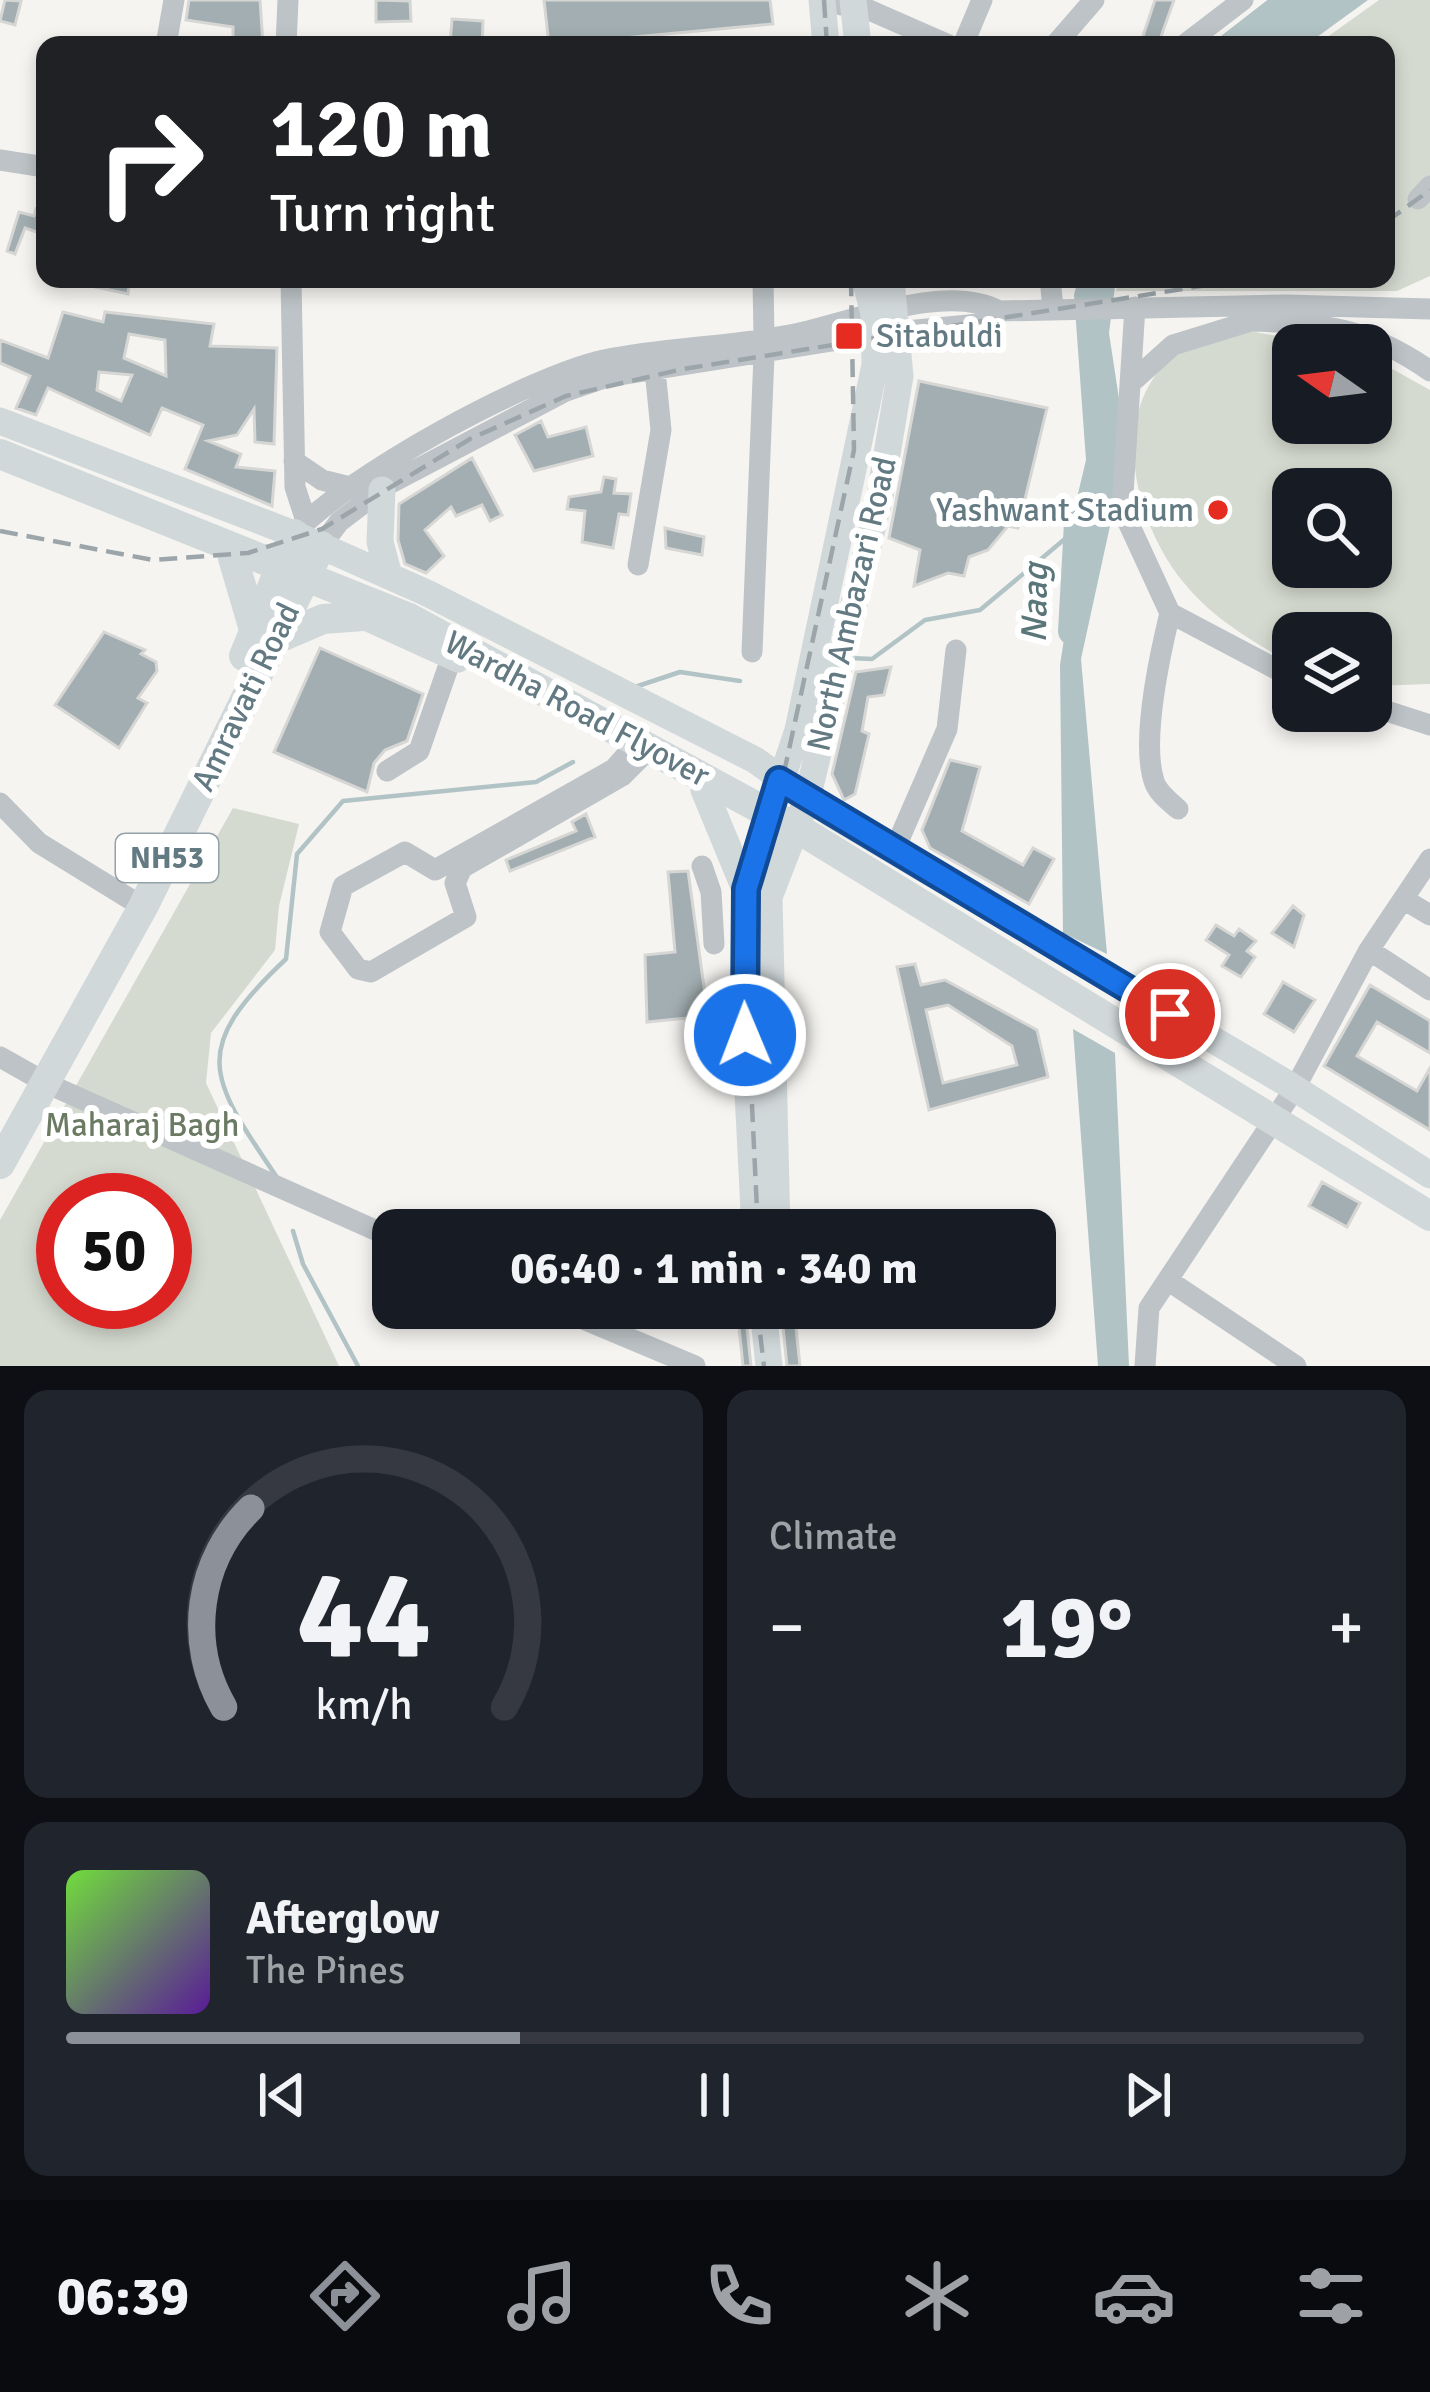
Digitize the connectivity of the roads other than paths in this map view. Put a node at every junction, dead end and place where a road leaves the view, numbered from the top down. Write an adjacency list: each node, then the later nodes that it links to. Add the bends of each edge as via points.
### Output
1 (174, 0): 8 (street)
2 (287, 0): 9 (street)
3 (982, 0): 13 (street)
4 (1094, 0): 14 (street)
5 (1243, 0): 15 (street)
6 (857, 1): 7 (street); 11 (main road); 12 (street)
7 (823, 4): 10 (main road)
8 (168, 36)
9 (286, 36)
10 (825, 36)
11 (858, 36)
12 (931, 36)
13 (967, 36)
14 (1063, 36)
15 (1196, 36)
16 (0, 160): 17 (street)
17 (36, 166)
18 (291, 288): 36 (street)
19 (763, 288): 29 (street)
20 (869, 288): 28 (main road)
21 (890, 288): 28 (main road)
22 (1054, 288): 25 (street)
23 (1223, 306): 24 (street); 26 (street); 27 (street)
24 (1130, 307): 25 (street); 32 (street)
25 (1062, 308): 28 (street, via 999,311 978,324)
26 (1430, 310)
27 (1251, 321): 31 (street, via 1346,327); 32 (street, via 1172,345)
28 (886, 322): 29 (street); 54 (main road, North Ambazari Road); 57 (main road, North Ambazari Road, via 900,376)
29 (764, 347): 30 (street); 38 (street, via 602,360 541,381); 49 (street)
30 (656, 370): 39 (street, via 566,391); 42 (street, via 662,430)
31 (1430, 371)
32 (1133, 381): 45 (street, via 1123,509)
33 (0, 421): 40 (main road)
34 (0, 442): 88 (highway, Wardha Road Flyover, via 344,573 435,616 837,836)
35 (0, 454): 91 (highway, Wardha Road Flyover, via 409,618 805,833)
36 (294, 461): 38 (street); 40 (street)
37 (0, 466): 41 (main road)
38 (350, 488): 40 (street)
39 (382, 490): 40 (street); 43 (main road)
40 (307, 535): 43 (main road); 44 (highway, Amravati Road / NH53)
41 (232, 558): 44 (main road); 47 (highway)
42 (638, 565)
43 (388, 576): 56 (main road)
44 (289, 582): 46 (main road); 47 (highway, Amravati Road / NH53)
45 (1170, 613): 51 (street); 63 (street, via 1152,776)
46 (363, 616): 47 (highway); 50 (main road)
47 (264, 637): 75 (highway, Amravati Road / NH53)
48 (956, 650): 67 (street, via 947,729)
49 (752, 652)
50 (452, 656): 55 (main road); 58 (street, via 419,751)
51 (1272, 667)
52 (1392, 713): 53 (street)
53 (1430, 725)
54 (795, 741): 56 (main road); 59 (main road, North Ambazari Road)
55 (636, 754): 60 (main road); 70 (street); 71 (street, via 622,776 462,868)
56 (754, 760): 59 (main road)
57 (817, 761): 61 (main road, North Ambazari Road); 64 (main road)
58 (387, 771)
59 (779, 780): 61 (main road); 65 (main road, North Ambazari Road)
60 (704, 790): 65 (main road); 72 (main road)
61 (807, 799): 64 (main road); 66 (main road, North Ambazari Road)
62 (0, 802): 75 (street, via 39,843)
63 (1178, 809)
64 (832, 814): 67 (main road)
65 (764, 825): 66 (main road); 72 (main road, North Ambazari Road)
66 (793, 841): 84 (main road); 87 (main road, North Ambazari Road, via 769,899)
67 (894, 851): 82 (main road)
68 (1430, 859): 74 (street)
69 (703, 866): 73 (street)
70 (435, 870): 71 (street); 71 (street, via 405,852 343,886 328,925 358,969 371,972 466,917)
71 (455, 883)
72 (746, 891): 73 (street); 87 (main road, North Ambazari Road, via 743,995)
73 (711, 892): 77 (street)
74 (1403, 899): 76 (street); 78 (street)
75 (135, 903): 81 (highway, Amravati Road / NH53)
76 (1430, 915)
77 (714, 944)
78 (1369, 950): 79 (street); 82 (street)
79 (1430, 990)
80 (0, 1057): 81 (street)
81 (40, 1079): 83 (highway, Amravati Road / NH53); 85 (highway, Amravati Road / NH53); 93 (street)
82 (1295, 1088): 84 (street); 86 (main road)
83 (0, 1127)
84 (1268, 1129): 92 (main road); 94 (street)
85 (0, 1164)
86 (1430, 1174)
87 (764, 1193): 89 (main road, North Ambazari Road); 90 (main road, North Ambazari Road)
88 (1430, 1200)
89 (760, 1209)
90 (770, 1209)
91 (1430, 1216)
92 (1430, 1228)
93 (372, 1229)
94 (1169, 1281): 101 (street, via 1150,1308); 102 (street)
95 (607, 1329): 98 (street)
96 (765, 1329): 99 (main road)
97 (783, 1329): 100 (main road)
98 (694, 1366)
99 (769, 1366)
100 (784, 1366)
101 (1145, 1366)
102 (1295, 1366)

